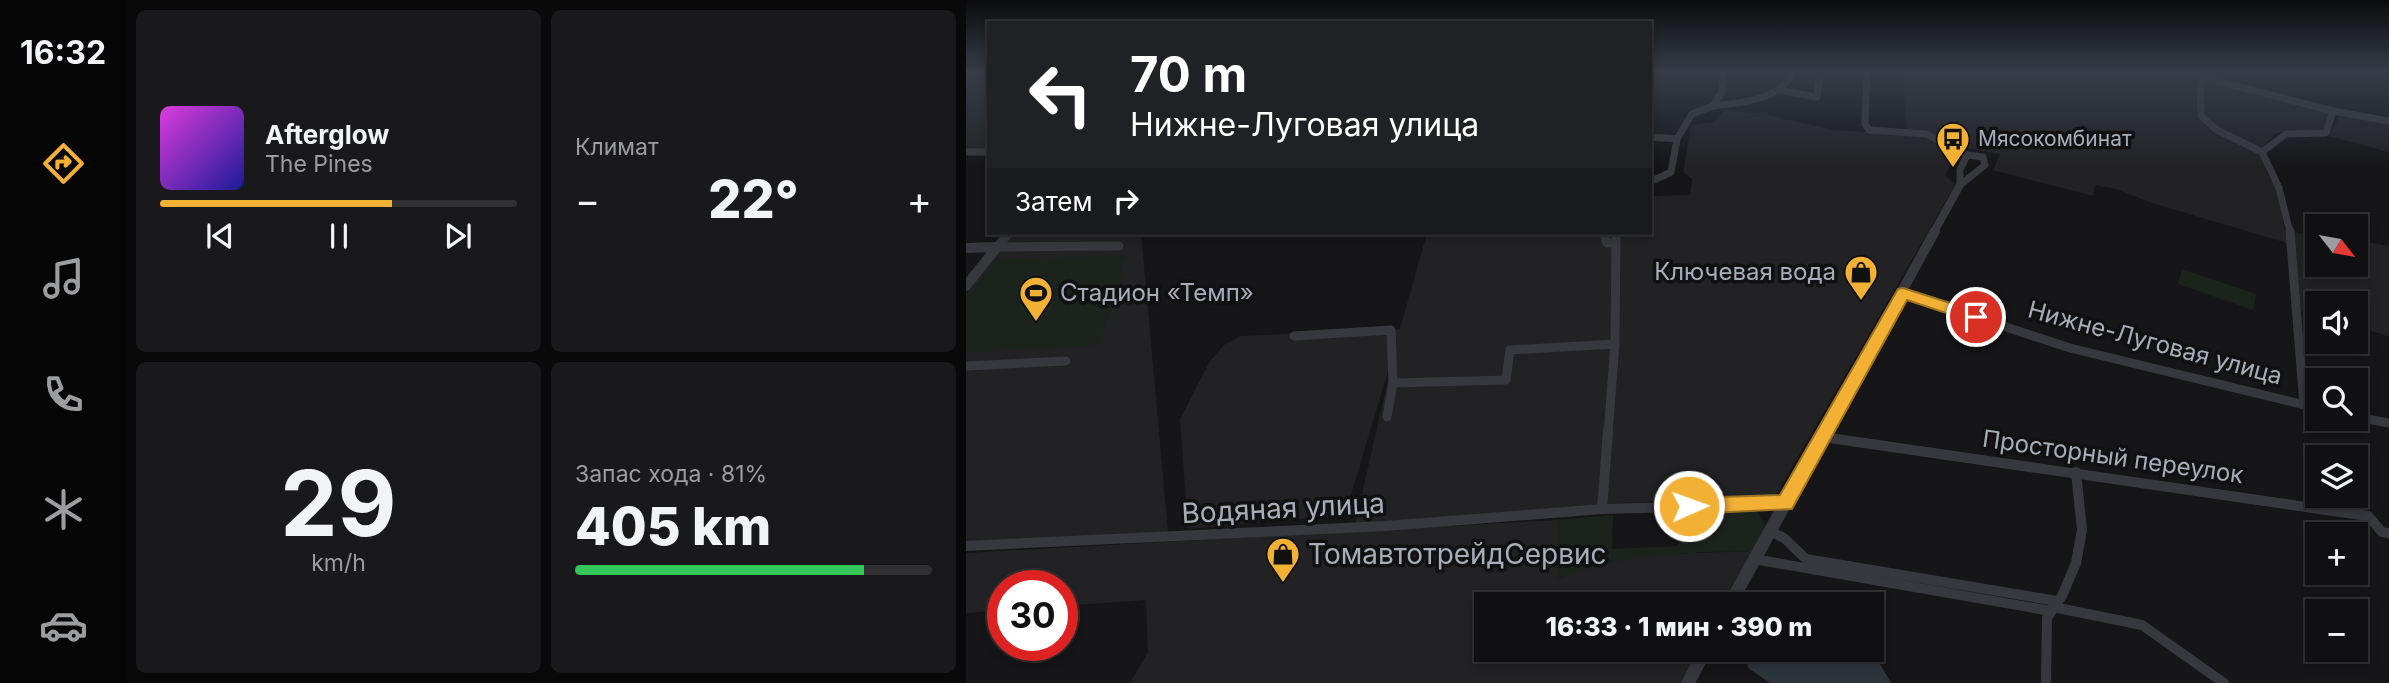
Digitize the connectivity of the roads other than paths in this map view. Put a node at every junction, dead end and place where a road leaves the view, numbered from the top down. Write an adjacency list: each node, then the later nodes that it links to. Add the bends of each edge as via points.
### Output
1 (1715, 103): 6 (street)
2 (1734, 103): 6 (street)
3 (1865, 103): 14 (street, via 1869,130 1926,134)
4 (2200, 103): 13 (street, via 2200,116 2217,130)
5 (2302, 103): 7 (street)
6 (1713, 106): 10 (street, via 1692,114)
7 (2333, 111): 8 (street); 13 (street, via 2326,133 2285,133)
8 (2389, 121)
9 (1652, 137): 10 (street)
10 (1677, 139): 15 (street, via 1671,172)
11 (966, 152): 12 (street)
12 (987, 152)
13 (2262, 152): 30 (street, via 2279,188 2290,231)
14 (1967, 155): 16 (street, via 1961,163); 16 (street, via 1979,155 1986,162)
15 (1652, 181)
16 (1960, 186): 24 (street)
17 (1007, 235): 21 (street)
18 (1604, 235): 19 (street, via 1607,243)
19 (1615, 238): 26 (street)
20 (1119, 246): 21 (street)
21 (997, 247): 22 (street); 23 (street)
22 (966, 248)
23 (966, 286)
24 (1903, 293): 30 (street, Нижне-Луговая улица, via 2070,348); 34 (street)
25 (1294, 336): 29 (street, via 1391,330)
26 (1615, 344): 29 (street, via 1510,351 1506,380); 37 (street)
27 (1066, 361): 28 (street)
28 (966, 366)
29 (1393, 383): 31 (street)
30 (2304, 405)
31 (1387, 417)
32 (2368, 419): 33 (street)
33 (2389, 423)
34 (1823, 437): 35 (street, Просторный переулок); 36 (street)
35 (2076, 472): 39 (street, Просторный переулок, via 2368,516 2382,532); 43 (street, via 2082,530 2076,563)
36 (1785, 503): 37 (street, Водяная улица); 38 (street)
37 (1602, 509): 40 (street, Водяная улица, via 1385,526)
38 (1770, 531): 41 (street); 43 (street, via 1806,559)
39 (2389, 533)
40 (966, 547)
41 (1754, 559): 42 (street); 43 (street)
42 (1736, 592)
43 (2054, 607): 46 (street, via 2045,644); 47 (street, via 2142,625)
44 (1699, 662): 45 (street)
45 (1688, 683)
46 (2046, 683)
47 (2224, 683)

